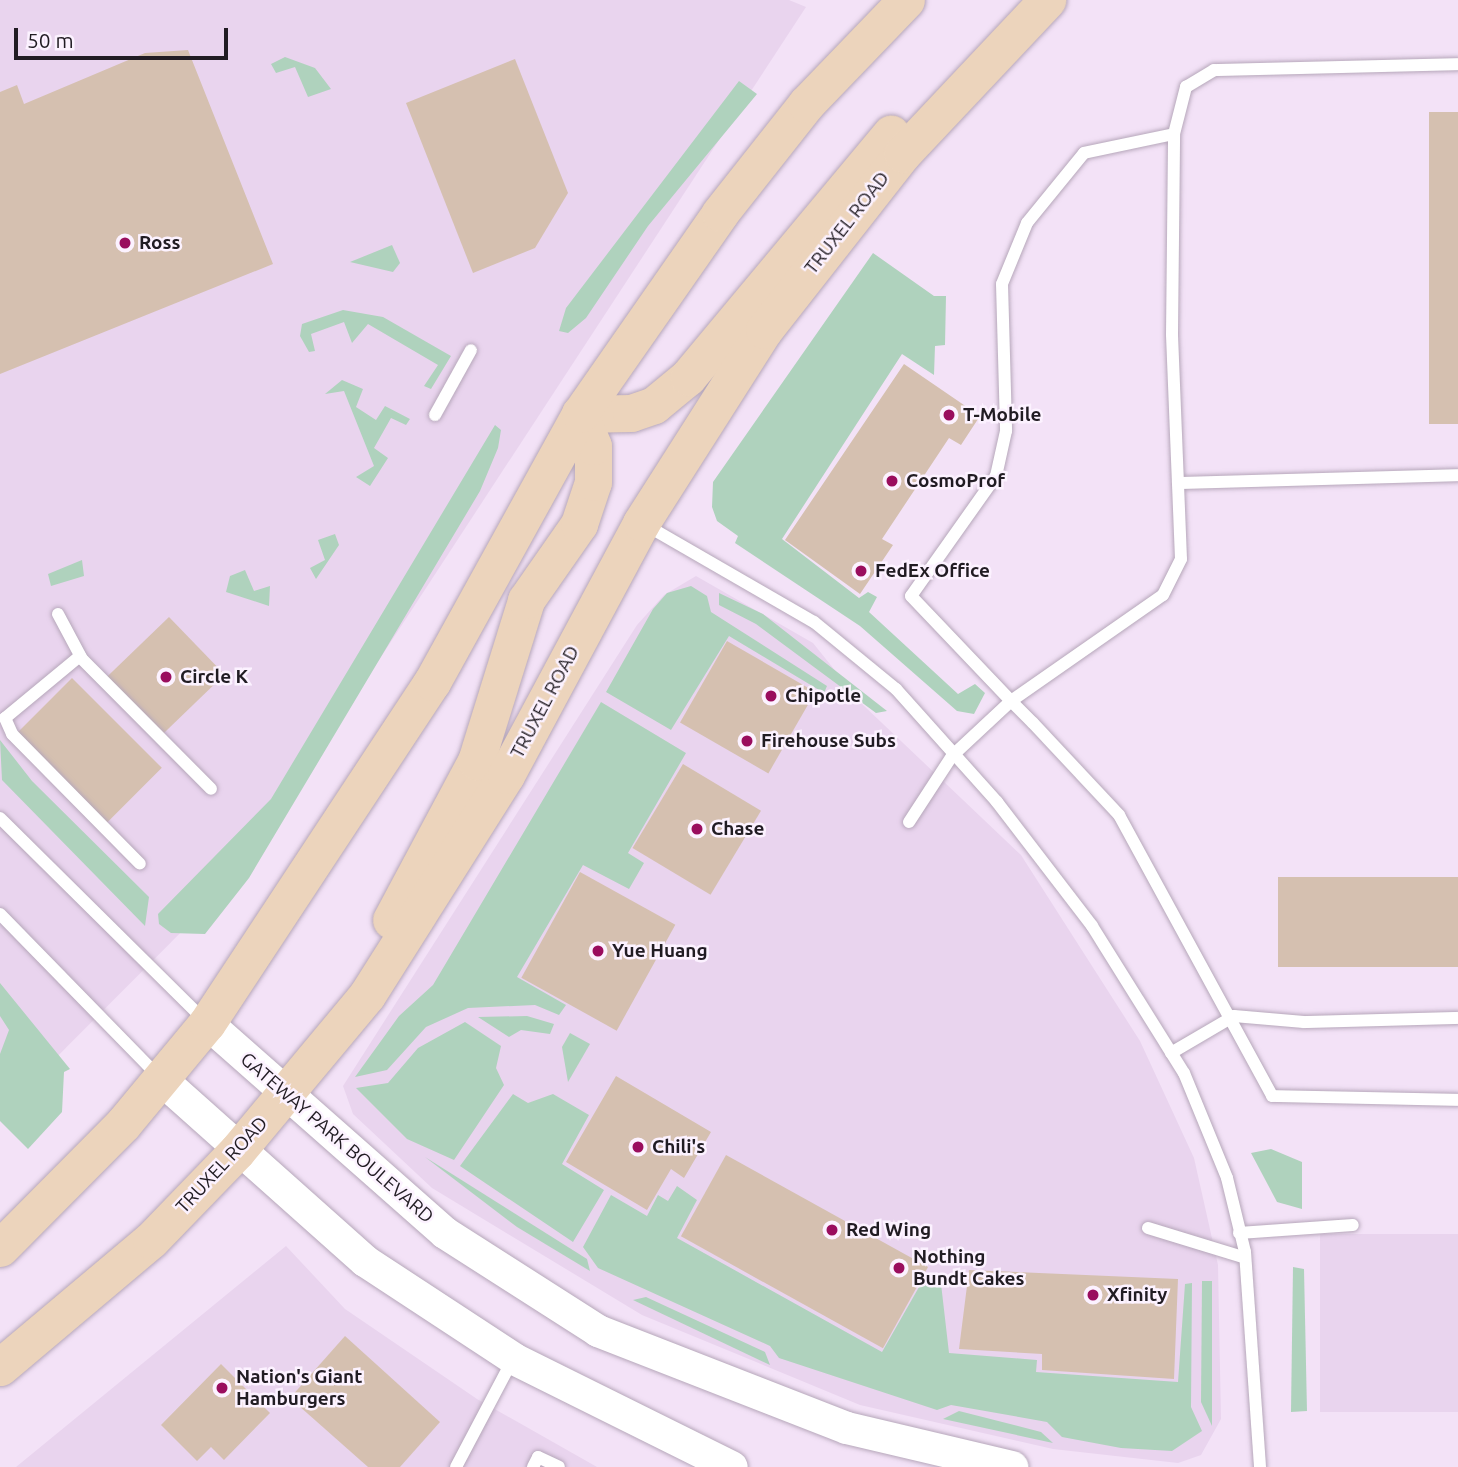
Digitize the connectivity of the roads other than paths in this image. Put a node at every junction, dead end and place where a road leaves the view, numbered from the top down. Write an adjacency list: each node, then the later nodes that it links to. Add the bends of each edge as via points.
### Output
1 (906, 0): 7 (main road, via 806,104 720,213)
2 (1047, 0): 4 (main road, TRUXEL ROAD)
3 (1458, 64): 5 (lane, via 1214,70 1186,87)
4 (967, 82): 7 (main road, via 921,103 849,177 688,377 654,404 631,413); 11 (main road, TRUXEL ROAD, via 902,154 764,330)
5 (1174, 134): 10 (lane); 14 (lane, via 1084,153 1027,223 1002,284 1006,431 996,476 911,596)
6 (471, 350): 8 (lane)
7 (580, 414): 23 (main road, via 432,682); 24 (main road, via 593,446 593,482 579,524 526,600 476,761 435,828)
8 (435, 415)
9 (1458, 475): 10 (lane)
10 (1178, 483): 14 (lane, via 1181,559 1163,595)
11 (641, 523): 15 (lane, via 814,622 896,689); 24 (main road, TRUXEL ROAD, via 506,775 367,995)
12 (58, 614): 13 (lane)
13 (80, 656): 16 (lane); 19 (lane, via 5,718 12,734)
14 (1011, 701): 15 (lane); 21 (lane, via 1119,815)
15 (952, 756): 18 (lane); 25 (lane, via 997,802 1092,926)
16 (211, 789)
17 (0, 818): 23 (lane)
18 (909, 822)
19 (140, 864)
20 (0, 915): 26 (lane)
21 (1234, 1016): 22 (lane, via 1304,1022); 25 (lane); 28 (lane, via 1272,1096)
22 (1458, 1018)
23 (207, 1023): 26 (main road); 27 (street, GATEWAY PARK BOULEVARD)
24 (338, 1028): 27 (main road, TRUXEL ROAD)
25 (1171, 1053): 32 (lane, via 1227,1178)
26 (162, 1080): 29 (street); 33 (main road)
27 (287, 1094): 29 (main road, TRUXEL ROAD); 41 (street, GATEWAY PARK BOULEVARD, via 445,1233 598,1331 847,1428)
28 (1458, 1100)
29 (237, 1151): 35 (street, via 365,1261); 36 (main road, TRUXEL ROAD, via 151,1240)
30 (1353, 1225): 32 (lane)
31 (1148, 1228): 34 (lane)
32 (1239, 1233): 34 (lane)
33 (0, 1248)
34 (1243, 1256): 42 (lane)
35 (514, 1359): 37 (lane); 40 (street)
36 (0, 1367)
37 (456, 1467)
38 (533, 1467): 39 (lane, via 538,1457)
39 (559, 1467)
40 (732, 1467)
41 (1012, 1467)
42 (1260, 1467)

